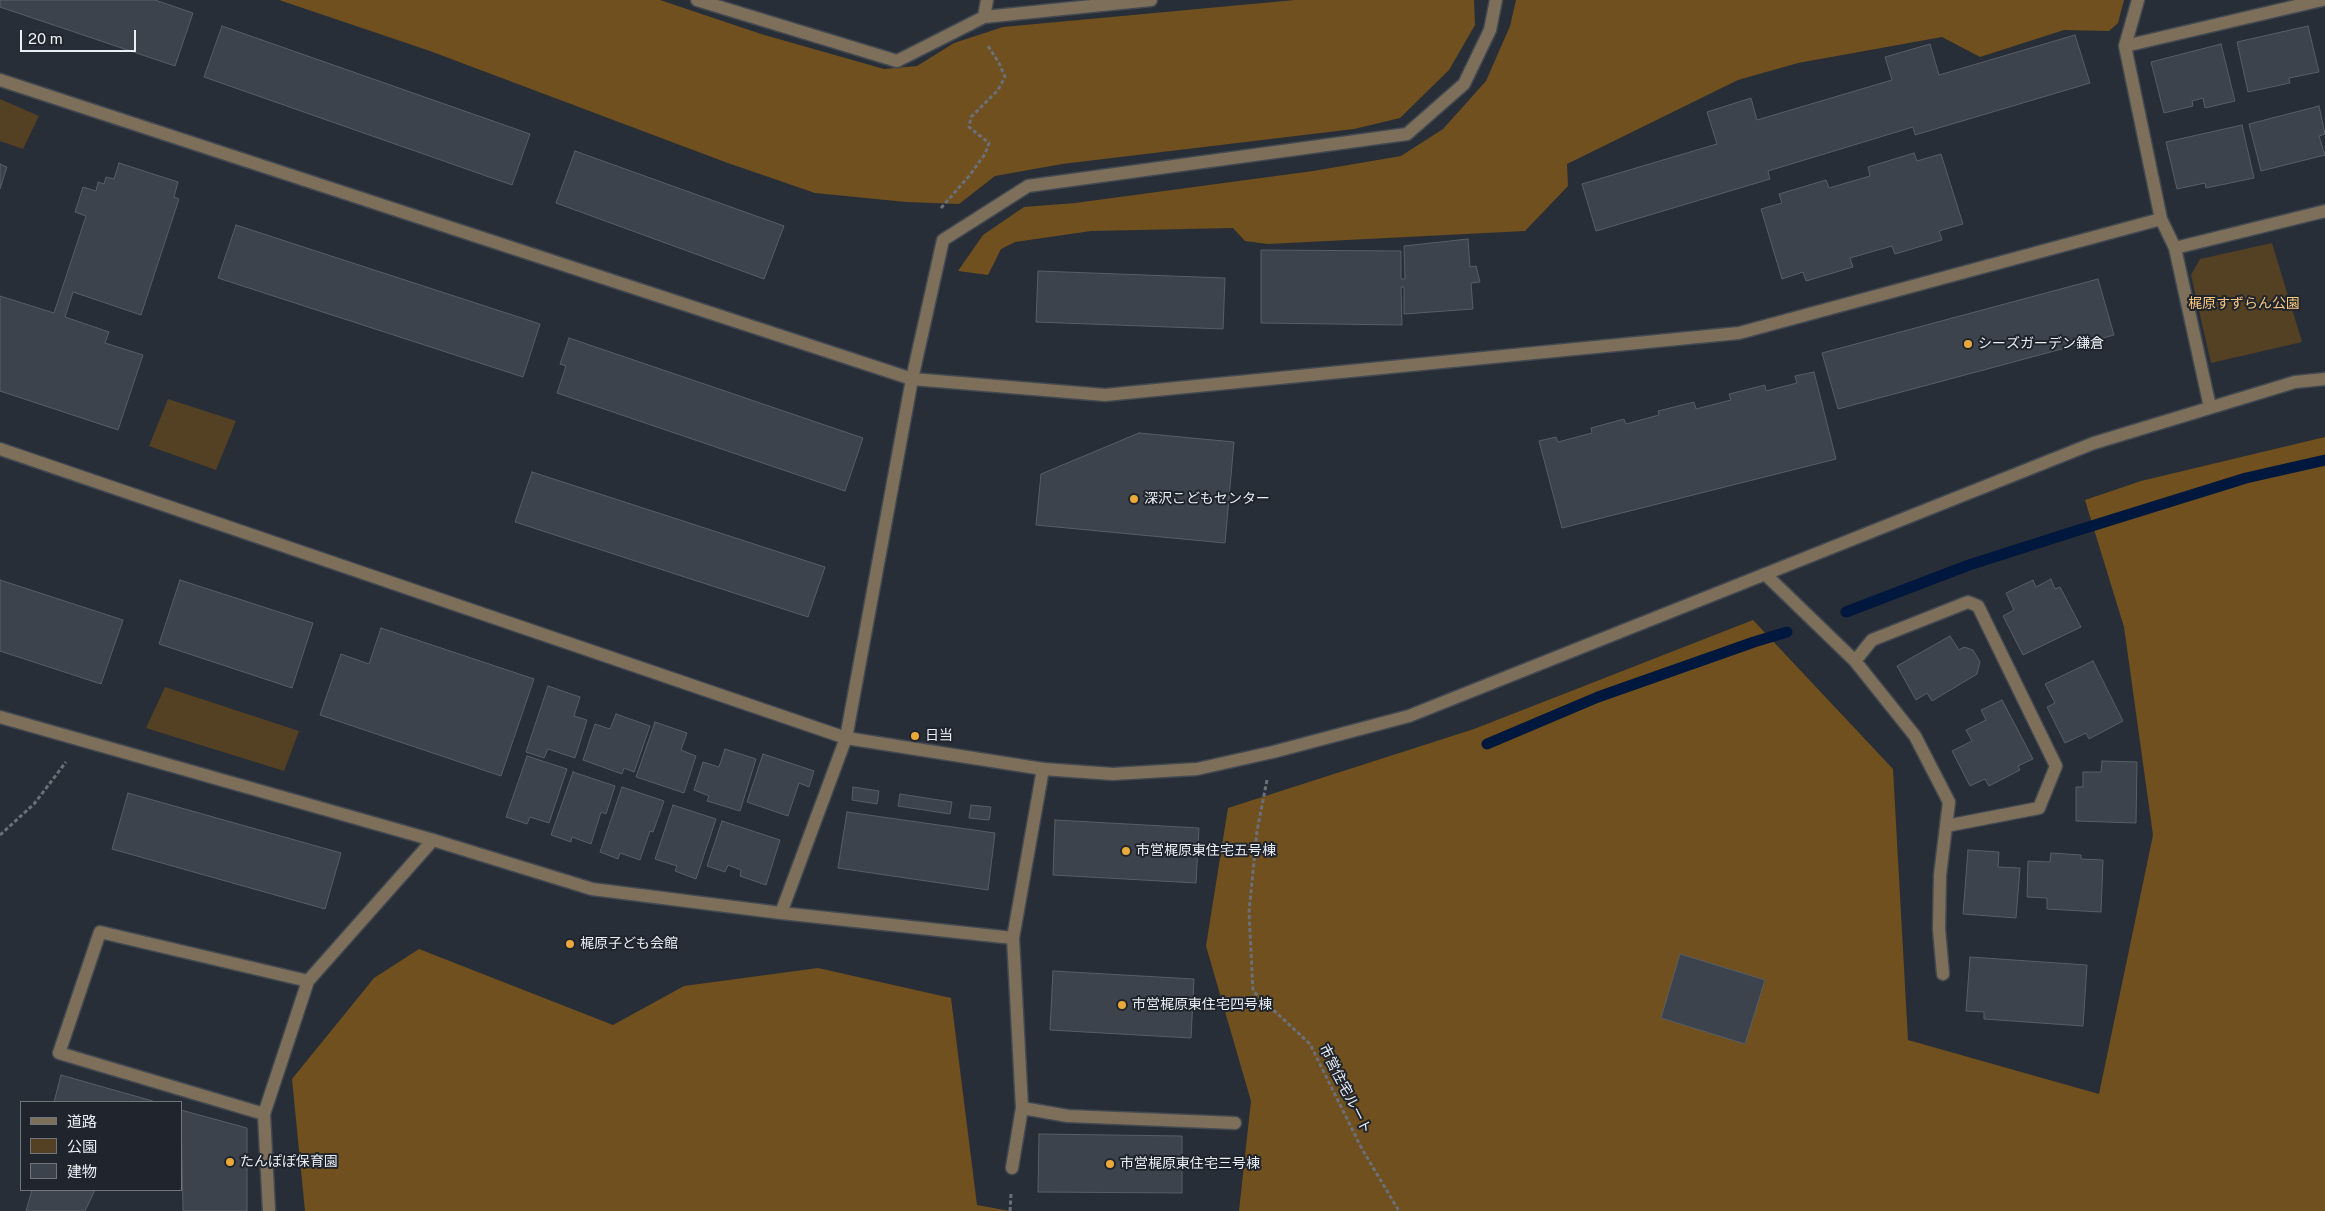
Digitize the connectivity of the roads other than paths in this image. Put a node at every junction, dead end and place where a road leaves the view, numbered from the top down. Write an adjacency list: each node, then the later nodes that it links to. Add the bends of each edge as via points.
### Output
1 (697, 0): 7 (street, via 897,61)
2 (987, 0): 7 (street)
3 (1151, 0): 7 (street)
4 (1496, 0): 13 (street, via 1490,30 1464,84 1407,134 1028,186 943,240)
5 (2138, 0): 8 (street)
6 (2322, 0): 8 (street)
7 (984, 17)
8 (2124, 46): 11 (street)
9 (0, 80): 13 (street)
10 (2325, 211): 12 (street)
11 (2161, 219): 12 (street); 13 (street, via 1739,334 1105,395)
12 (2175, 248): 15 (street)
13 (912, 378): 20 (street)
14 (2325, 379): 15 (street, via 2295,382)
15 (2210, 407): 17 (street, via 2094,443)
16 (0, 449): 20 (street)
17 (1765, 574): 18 (street); 21 (street, via 1409,716 1197,769 1113,774)
18 (1855, 661): 22 (street, via 1915,736 1949,802); 22 (street, via 1872,640 1968,602 1978,606 2056,766 2039,808)
19 (0, 717): 23 (street)
20 (846, 738): 21 (street); 24 (street)
21 (1043, 769): 25 (street)
22 (1946, 826): 26 (street, via 1939,929)
23 (433, 840): 24 (street, via 592,888); 27 (street)
24 (781, 913): 25 (street)
25 (1013, 938): 28 (street)
26 (1943, 974)
27 (308, 980): 29 (street); 29 (street, via 100,932 59,1052)
28 (1022, 1108): 30 (street, via 1068,1116); 31 (street)
29 (264, 1114): 32 (street)
30 (1235, 1123)
31 (1012, 1168)
32 (269, 1211)

